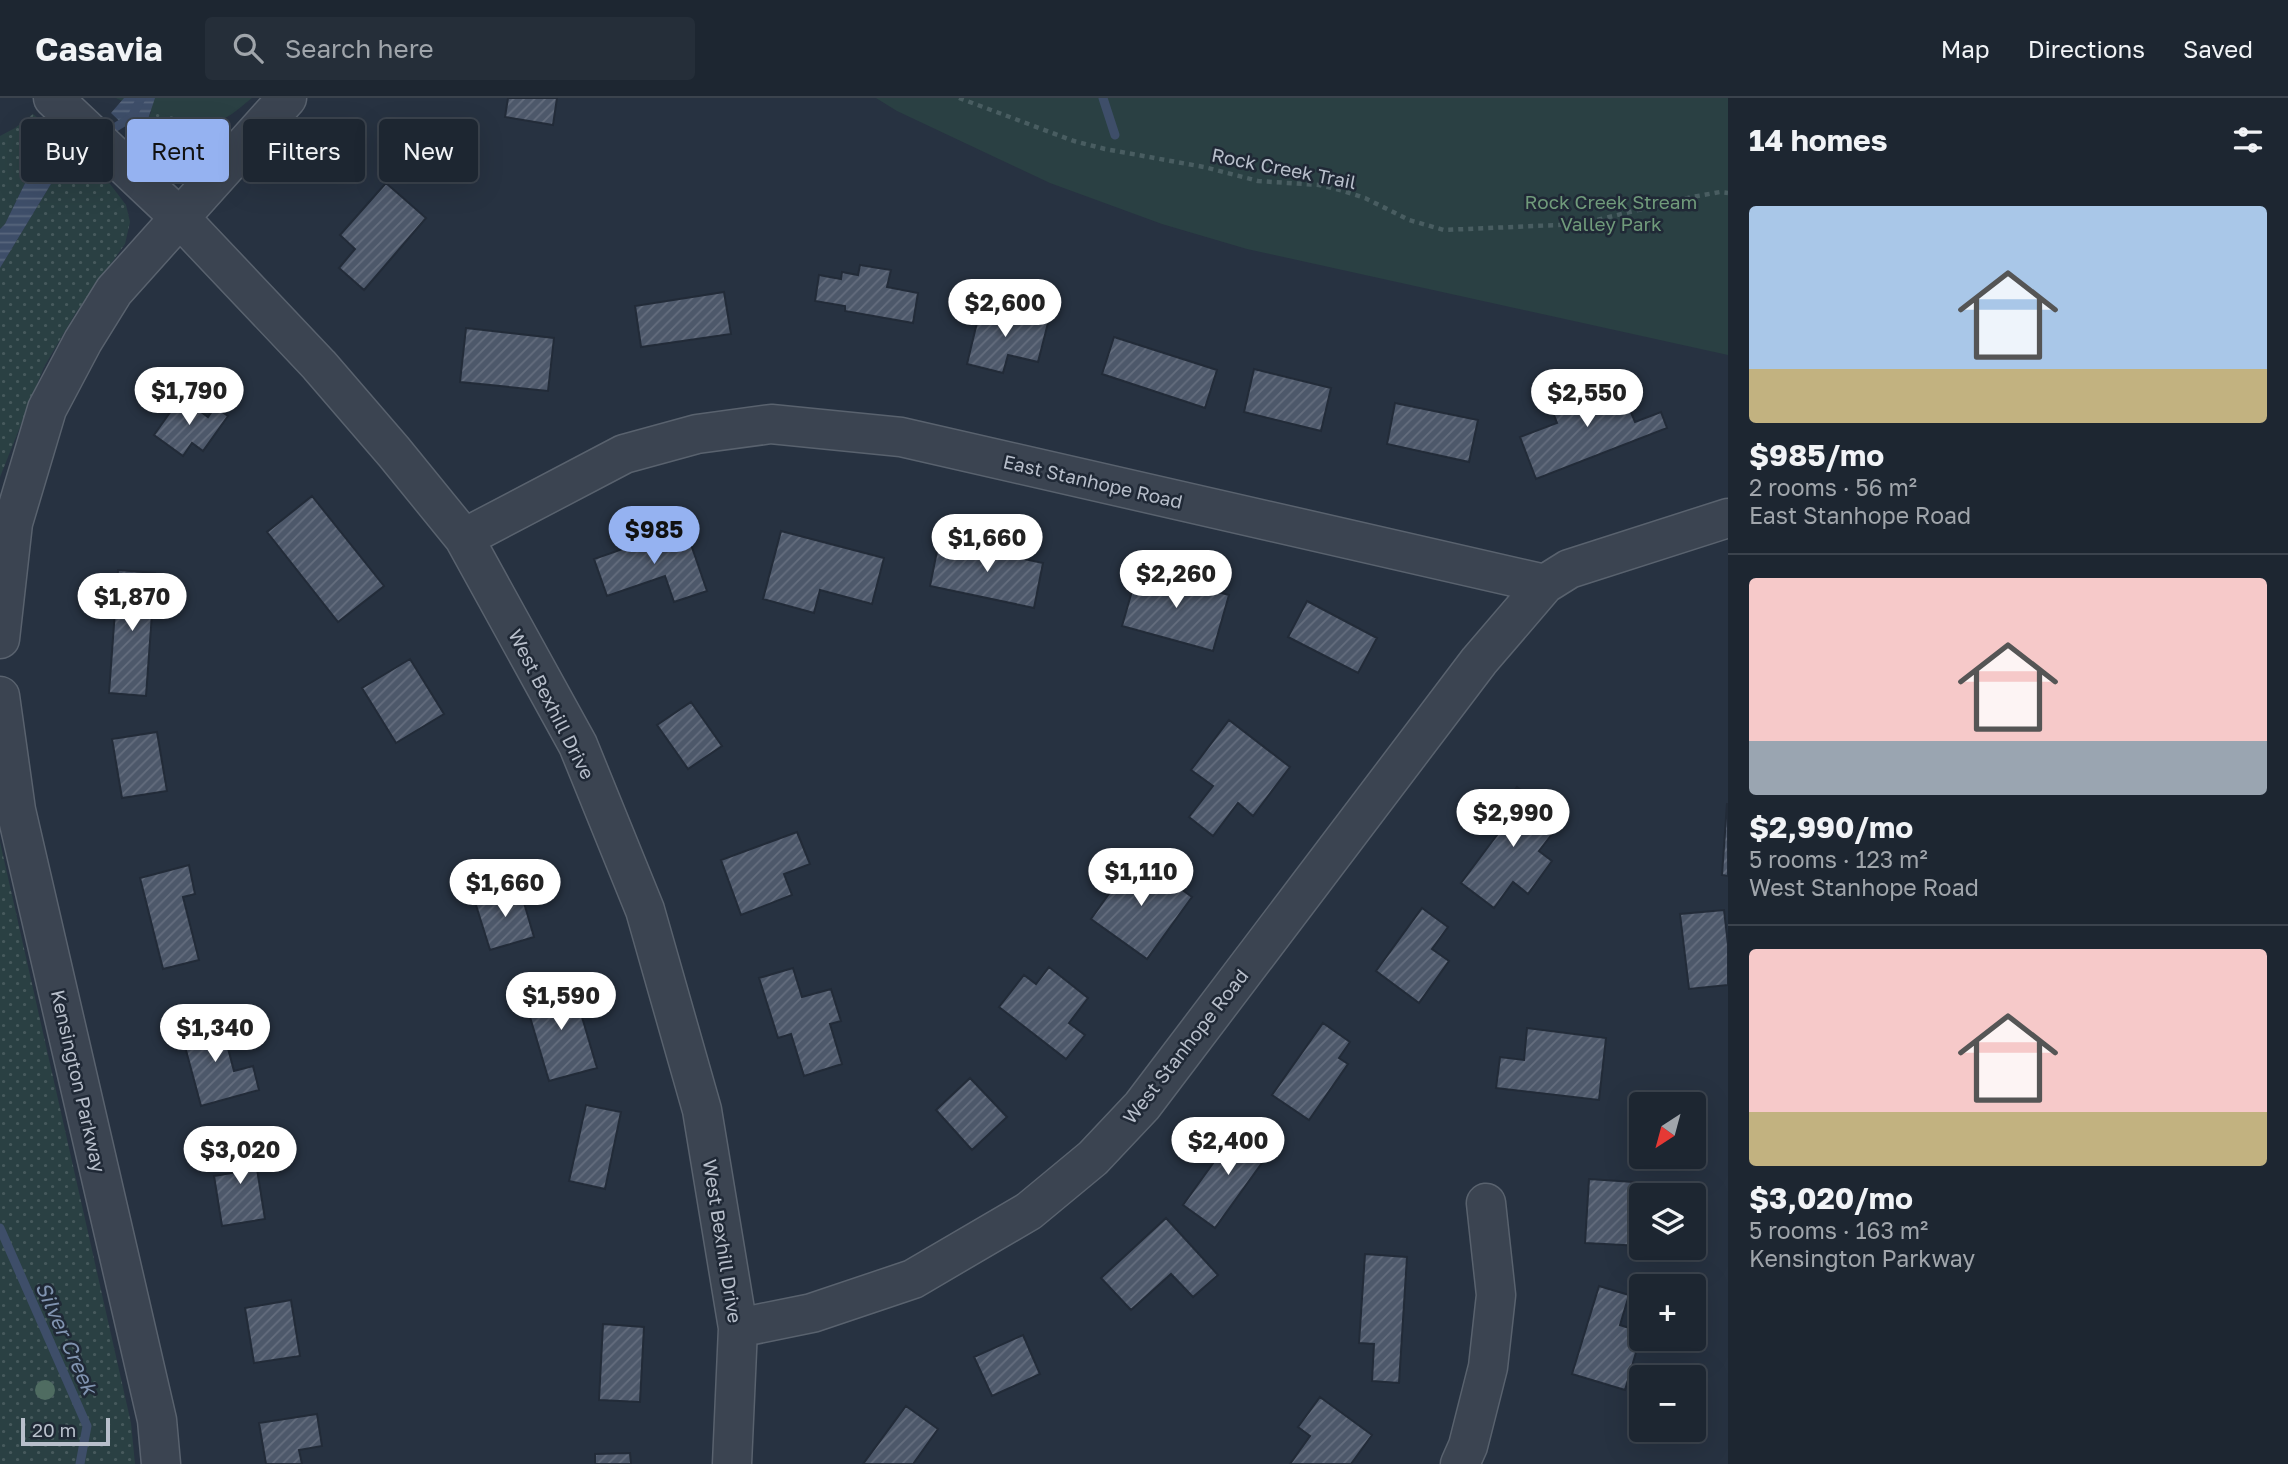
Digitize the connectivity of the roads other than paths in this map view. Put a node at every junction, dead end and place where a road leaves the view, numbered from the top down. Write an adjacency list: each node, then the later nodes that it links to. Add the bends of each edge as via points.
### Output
1 (287, 98): 3 (street)
2 (64, 108): 3 (street, West Bexhill Drive)
3 (179, 217): 5 (street, West Bexhill Drive, via 319,365); 7 (street, via 114,291 47,409 13,523)
4 (1728, 518): 6 (street, via 1569,569)
5 (464, 538): 6 (street, East Stanhope Road, via 624,454 697,434 771,424 901,437); 10 (street, West Bexhill Drive, via 578,745 645,910 702,1111)
6 (1545, 584): 10 (street, West Stanhope Road, via 1479,661 1142,1106 1093,1158 1029,1211 913,1279 812,1313)
7 (0, 639)
8 (0, 696): 11 (street, Kensington Parkway, via 16,810 157,1420)
9 (1486, 1203): 13 (street, via 1496,1295 1488,1367)
10 (738, 1328): 12 (street, West Bexhill Drive)
11 (161, 1464)
12 (733, 1464)
13 (1460, 1464)

